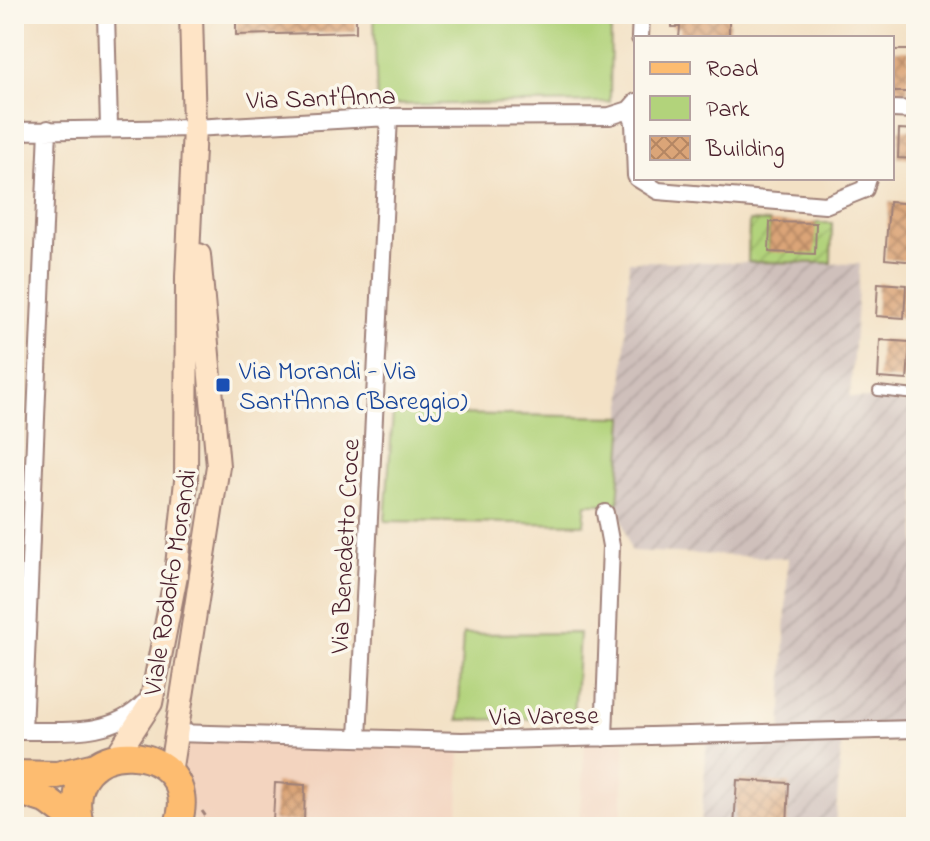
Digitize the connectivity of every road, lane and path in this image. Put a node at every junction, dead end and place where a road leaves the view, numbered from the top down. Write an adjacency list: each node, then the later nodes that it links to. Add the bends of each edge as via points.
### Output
1 (106, 14): 9 (street)
2 (191, 14): 10 (street, Viale Rodolfo Morandi)
3 (641, 14): 4 (street)
4 (640, 36)
5 (633, 106): 8 (street, Via Sant'Anna, via 610,116)
6 (894, 109): 7 (street)
7 (916, 110)
8 (389, 117): 10 (street, Via Sant'Anna); 24 (street, Via Benedetto Croce)
9 (109, 127): 10 (street, Via Sant'Anna); 11 (street, Via Sant'Anna)
10 (194, 128): 15 (street, Viale Rodolfo Morandi)
11 (48, 129): 12 (street, Via Sant'Anna); 21 (street)
12 (14, 131)
13 (642, 180): 14 (street, via 658,191 825,205 859,194)
14 (867, 180)
15 (193, 209): 19 (street, Viale Rodolfo Morandi, via 187,277 186,481 176,575); 23 (street, Viale Rodolfo Morandi, via 218,466)
16 (878, 391): 17 (lane)
17 (916, 395)
18 (605, 513): 25 (street, via 611,546)
19 (154, 687): 22 (street, via 134,713); 26 (street, Viale Rodolfo Morandi, via 140,724)
20 (916, 729): 25 (street, Via Varese)
21 (18, 731): 22 (street)
22 (92, 731): 26 (street, via 109,744)
23 (174, 733): 24 (street, Via Varese); 27 (street, Viale Rodolfo Morandi)
24 (358, 738): 25 (street, Via Varese)
25 (604, 738)
26 (106, 760): 27 (main road, via 146,757); 28 (main road, via 57,775); 31 (main road, via 78,794)
27 (170, 773): 30 (main road)
28 (14, 774)
29 (14, 790): 31 (main road, via 48,801)
30 (185, 821)
31 (81, 826)

